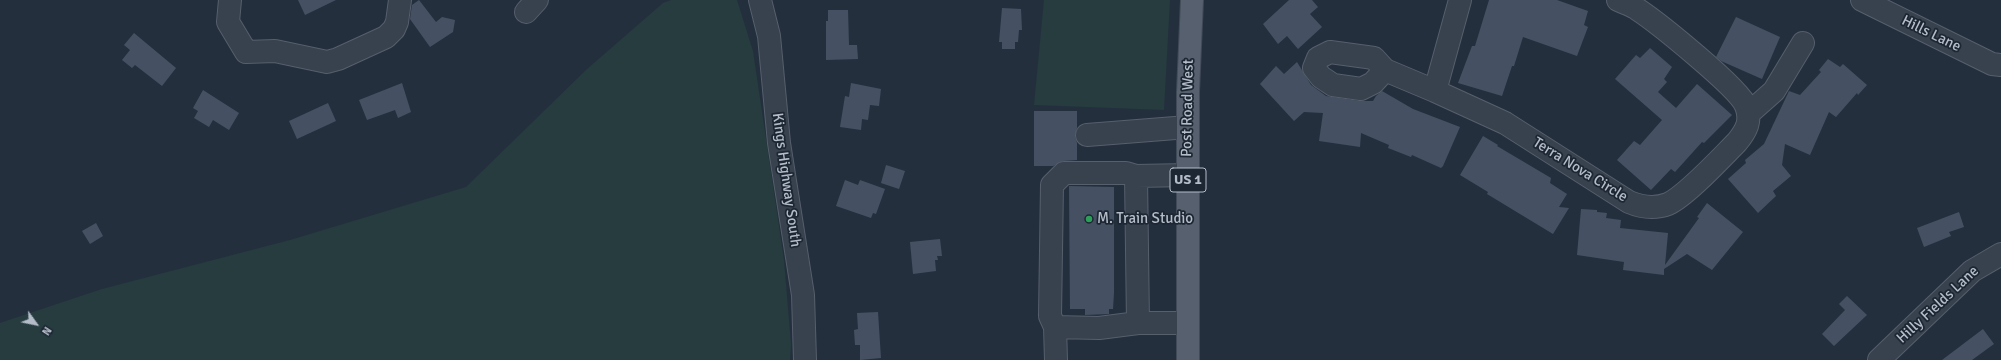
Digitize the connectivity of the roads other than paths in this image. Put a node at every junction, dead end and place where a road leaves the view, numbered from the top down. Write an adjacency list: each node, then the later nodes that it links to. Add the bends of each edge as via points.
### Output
1 (230, 0): 2 (street, via 228,22 246,52 275,51 327,62 386,37 397,22)
2 (400, 0)
3 (760, 0): 21 (street, Kings Highway South, via 768,36 779,143 803,295)
4 (1192, 0): 13 (main road, Post Road West / US 1)
5 (1460, 0): 11 (street)
6 (1862, 0): 9 (street, Hills Lane, via 1992,64)
7 (1634, 2): 12 (street, via 1733,90 1743,100)
8 (1803, 43): 12 (street, via 1774,91)
9 (2001, 65)
10 (1385, 70): 11 (street, Terra Nova Circle)
11 (1435, 91): 12 (street, Terra Nova Circle, via 1505,123 1629,202 1648,207 1668,204 1681,195 1741,137 1748,124)
12 (1748, 114)
13 (1188, 127): 14 (street); 16 (main road, Post Road West / US 1)
14 (1087, 135)
15 (1136, 176): 16 (street); 18 (street); 20 (street, via 1126,173 1064,174 1052,185 1050,316)
16 (1188, 176): 19 (main road, Post Road West / US 1)
17 (2001, 254): 24 (street, Hilly Fields Lane, via 1972,271)
18 (1138, 323): 19 (street); 20 (street, via 1099,328)
19 (1188, 323): 23 (main road, Post Road West / US 1)
20 (1055, 327): 22 (street)
21 (805, 360)
22 (1056, 360)
23 (1188, 360)
24 (1879, 360)

